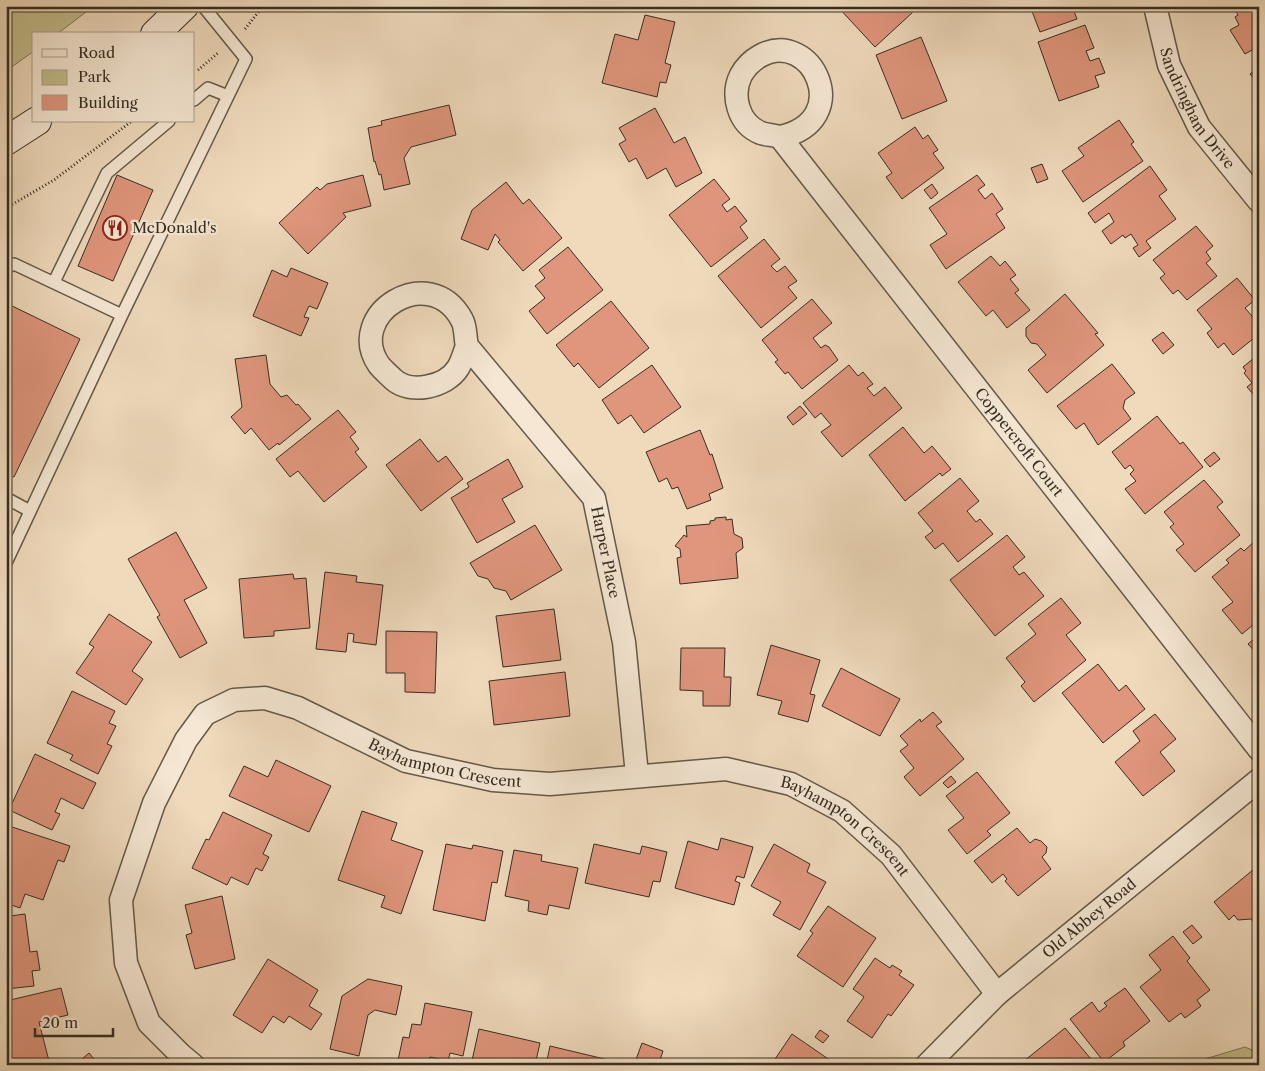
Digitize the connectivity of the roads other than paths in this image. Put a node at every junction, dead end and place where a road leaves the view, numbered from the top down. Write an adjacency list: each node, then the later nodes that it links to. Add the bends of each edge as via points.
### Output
1 (184, 6): 4 (main road)
2 (203, 6): 5 (lane, via 246,59)
3 (1155, 6): 11 (street, Sandringham Drive, via 1169,65 1198,127)
4 (158, 32)
5 (228, 96): 6 (lane, via 208,88); 14 (lane)
6 (195, 99)
7 (36, 122): 10 (main road)
8 (168, 122): 13 (lane, via 107,173)
9 (780, 137): 19 (street, Coppercroft Court)
10 (6, 141)
11 (1259, 201)
12 (6, 268): 13 (lane, via 14,264)
13 (54, 282): 14 (lane)
14 (122, 315): 17 (lane)
15 (466, 346): 15 (street, via 463,322 454,308 433,295 417,293 396,299 383,309 372,333 379,365 396,382 414,387 446,380 458,368); 20 (street, Harper Place, via 594,498 624,642)
16 (6, 498): 17 (lane)
17 (30, 511): 18 (lane)
18 (6, 563)
19 (1259, 749)
20 (637, 775): 22 (street, Bayhampton Crescent, via 726,769 791,784 842,810 891,855); 23 (street, Bayhampton Crescent, via 550,784 493,780 406,761 298,708 265,698 234,700 205,714 186,740 154,803 122,900 126,963 149,1023)
21 (1259, 780): 22 (street, Old Abbey Road)
22 (997, 994): 24 (street, Old Abbey Road)
23 (193, 1065)
24 (927, 1065)

